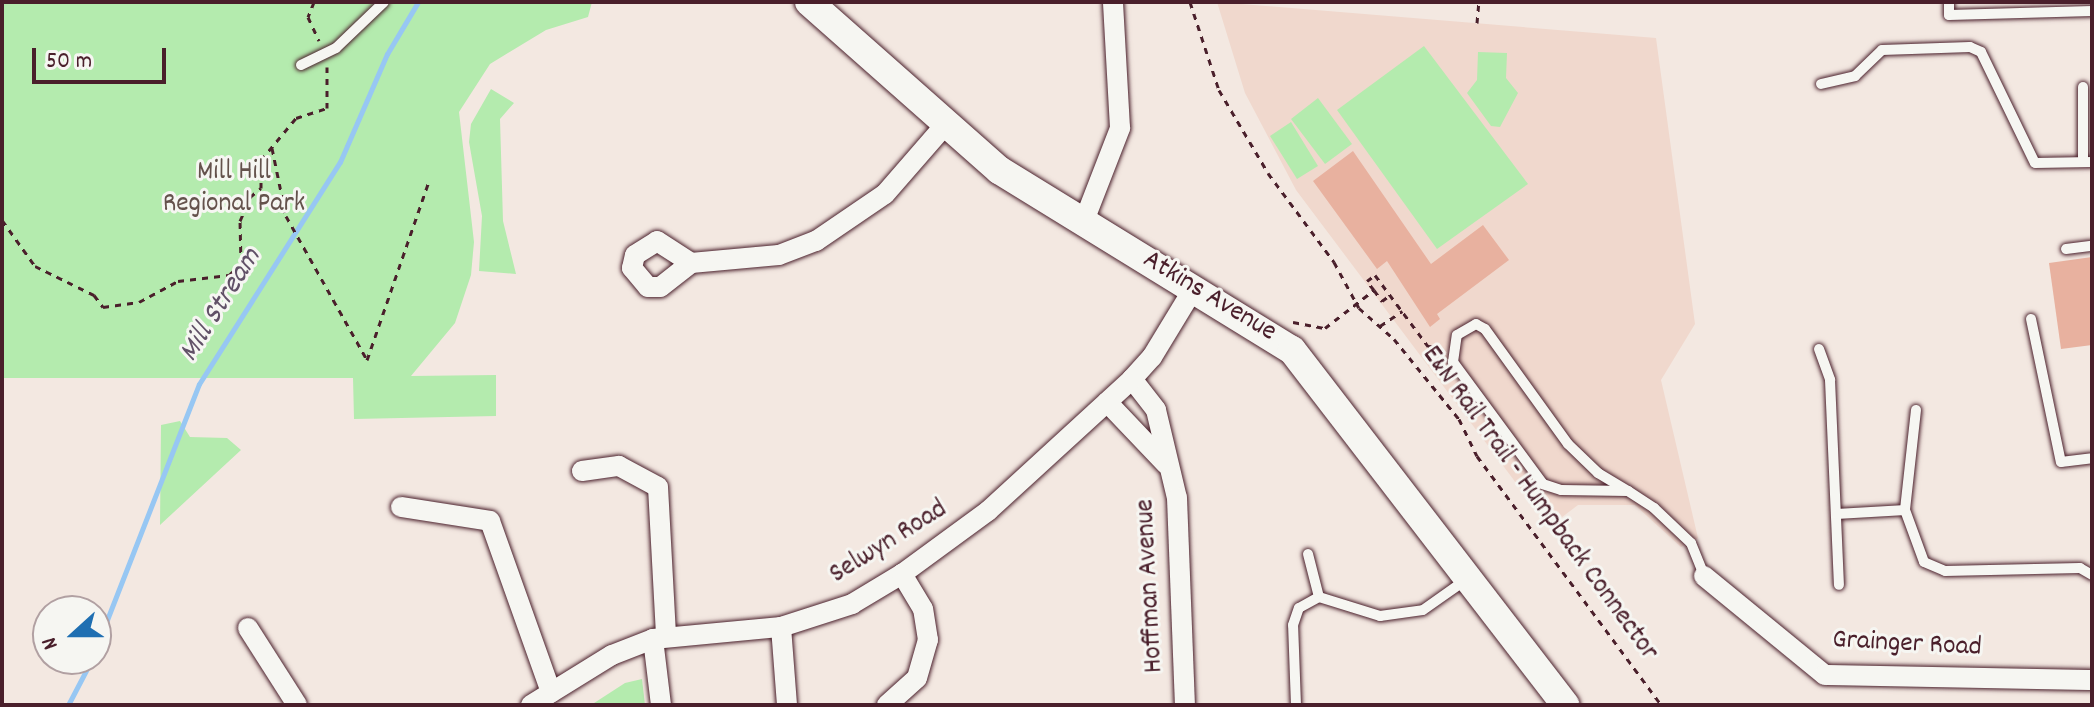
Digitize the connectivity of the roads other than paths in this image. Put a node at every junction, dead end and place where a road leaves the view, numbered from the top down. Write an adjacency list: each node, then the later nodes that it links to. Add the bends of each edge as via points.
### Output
1 (384, 2): 7 (lane, via 324,55)
2 (809, 2): 10 (street, Atkins Avenue)
3 (1113, 2): 12 (street, via 1123,102 1120,128)
4 (1949, 2): 5 (lane, via 1949,15)
5 (2031, 7): 6 (lane)
6 (2092, 11)
7 (301, 65)
8 (1821, 84): 11 (lane, via 1855,76 1882,50 1970,47 1981,52 2035,163)
9 (2083, 87): 11 (lane)
10 (945, 125): 12 (street, Atkins Avenue, via 999,170); 15 (street, via 885,194 816,241 779,255)
11 (2088, 162)
12 (1084, 221): 16 (street, Atkins Avenue)
13 (2092, 246): 14 (lane)
14 (2066, 249)
15 (691, 263)
16 (1194, 288): 19 (street, Selwyn Road, via 1152,357); 33 (street, Atkins Avenue, via 1292,350)
17 (2031, 319): 22 (lane, via 2061,462)
18 (1819, 349): 28 (lane, via 1830,380)
19 (1132, 379): 20 (street, Selwyn Road); 23 (street, Hoffman Avenue, via 1156,410)
20 (1107, 402): 23 (street, Hoffman Avenue); 30 (street, Selwyn Road, via 988,511)
21 (1916, 410): 27 (lane)
22 (2092, 458)
23 (1166, 464): 46 (street, Hoffman Avenue, via 1180,525)
24 (582, 471): 38 (street, via 619,466 658,487)
25 (1628, 491): 25 (lane, via 1568,444 1485,329 1465,327 1453,347 1453,362 1543,484 1561,490); 32 (lane, via 1691,543)
26 (401, 507): 40 (street, via 490,521)
27 (1905, 510): 28 (lane); 31 (lane, via 1924,562 1945,571 2080,568)
28 (1837, 514): 34 (lane)
29 (1308, 554): 35 (lane)
30 (902, 574): 36 (street, Selwyn Road, via 852,604); 45 (street, via 923,609 928,640 917,678)
31 (2092, 575)
32 (1704, 576): 39 (street, Grainger Road, via 1825,675)
33 (1469, 578): 35 (lane, via 1423,610 1401,616 1380,616); 48 (street, Atkins Avenue)
34 (1839, 585)
35 (1319, 597): 47 (lane, via 1299,608 1293,625)
36 (781, 627): 38 (street, Selwyn Road); 44 (street)
37 (248, 628): 41 (street)
38 (660, 637): 40 (street, Selwyn Road, via 612,655); 43 (street)
39 (2092, 680)
40 (551, 692): 42 (street, Selwyn Road)
41 (297, 705)
42 (531, 705)
43 (661, 705)
44 (787, 705)
45 (887, 705)
46 (1185, 705)
47 (1296, 705)
48 (1565, 705)

